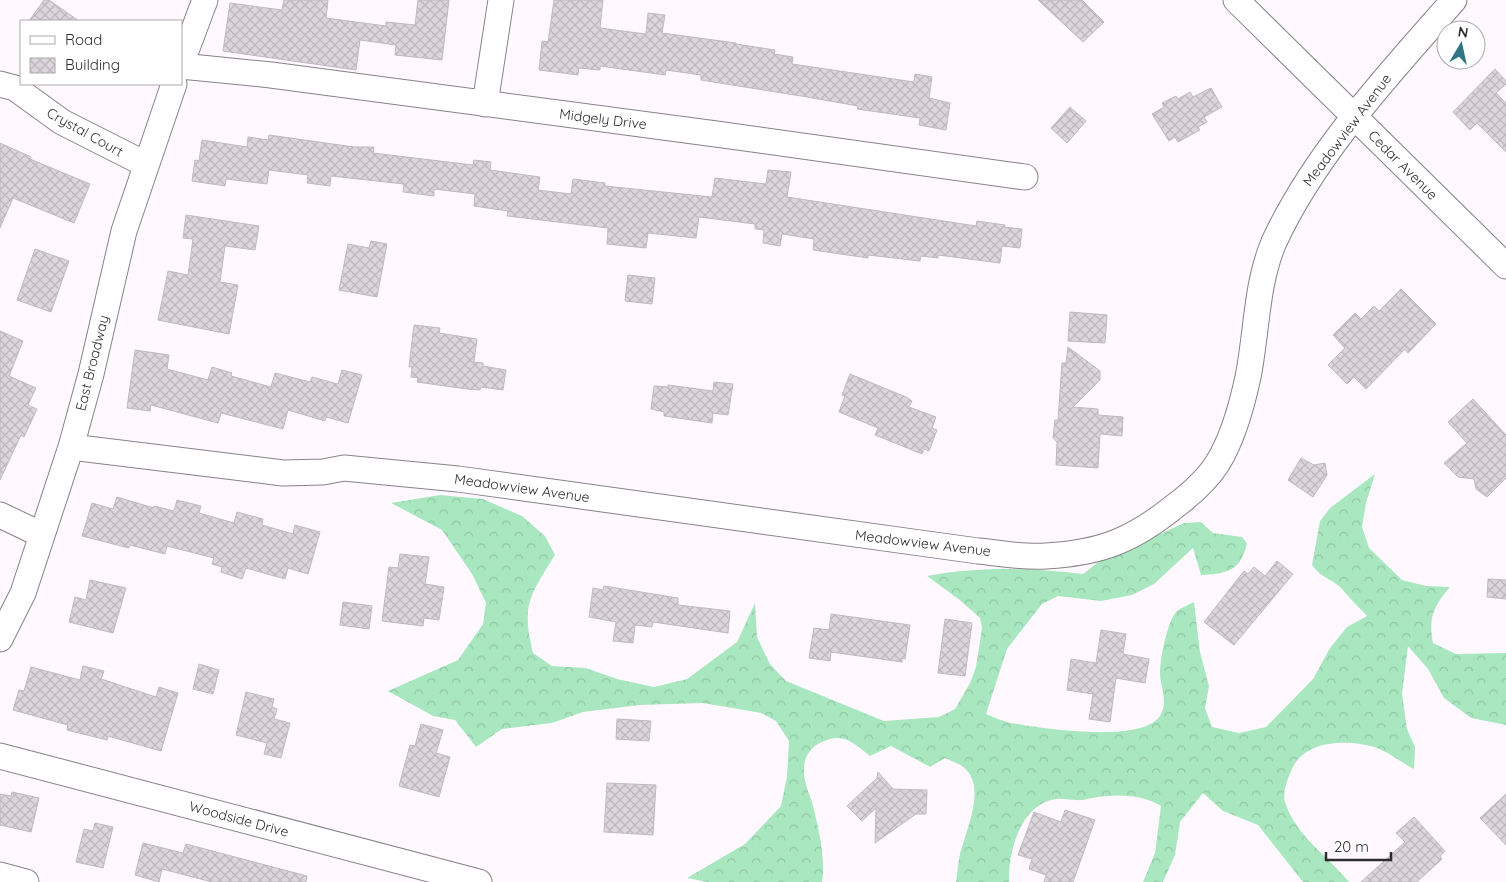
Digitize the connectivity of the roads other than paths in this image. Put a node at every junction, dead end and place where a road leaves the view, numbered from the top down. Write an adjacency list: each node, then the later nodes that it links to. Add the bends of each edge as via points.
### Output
1 (205, 0): 5 (street)
2 (501, 0): 9 (street)
3 (1236, 0): 10 (street, Cedar Avenue)
4 (1454, 0): 10 (street, Meadowview Avenue, via 1379,86)
5 (182, 62)
6 (182, 65): 9 (street, Midgely Drive)
7 (0, 84): 11 (street, Crystal Court, via 16,88 62,122)
8 (174, 85): 11 (street, East Broadway)
9 (485, 104): 12 (street, Midgely Drive)
10 (1356, 118): 13 (street, Cedar Avenue); 14 (street, Meadowview Avenue, via 1307,181 1274,244 1259,297 1239,414 1218,462 1199,488 1149,527 1131,538 1094,550 1045,557 978,552 458,479 344,468 283,473)
11 (145, 164): 14 (street, East Broadway, via 124,231)
12 (1025, 177)
13 (1506, 266)
14 (71, 447): 16 (street, East Broadway)
15 (0, 515): 16 (street)
16 (42, 535): 17 (street, East Broadway, via 23,593)
17 (0, 639)
18 (0, 756): 21 (street, Woodside Drive)
19 (0, 875): 20 (street)
20 (26, 882)
21 (479, 882)

